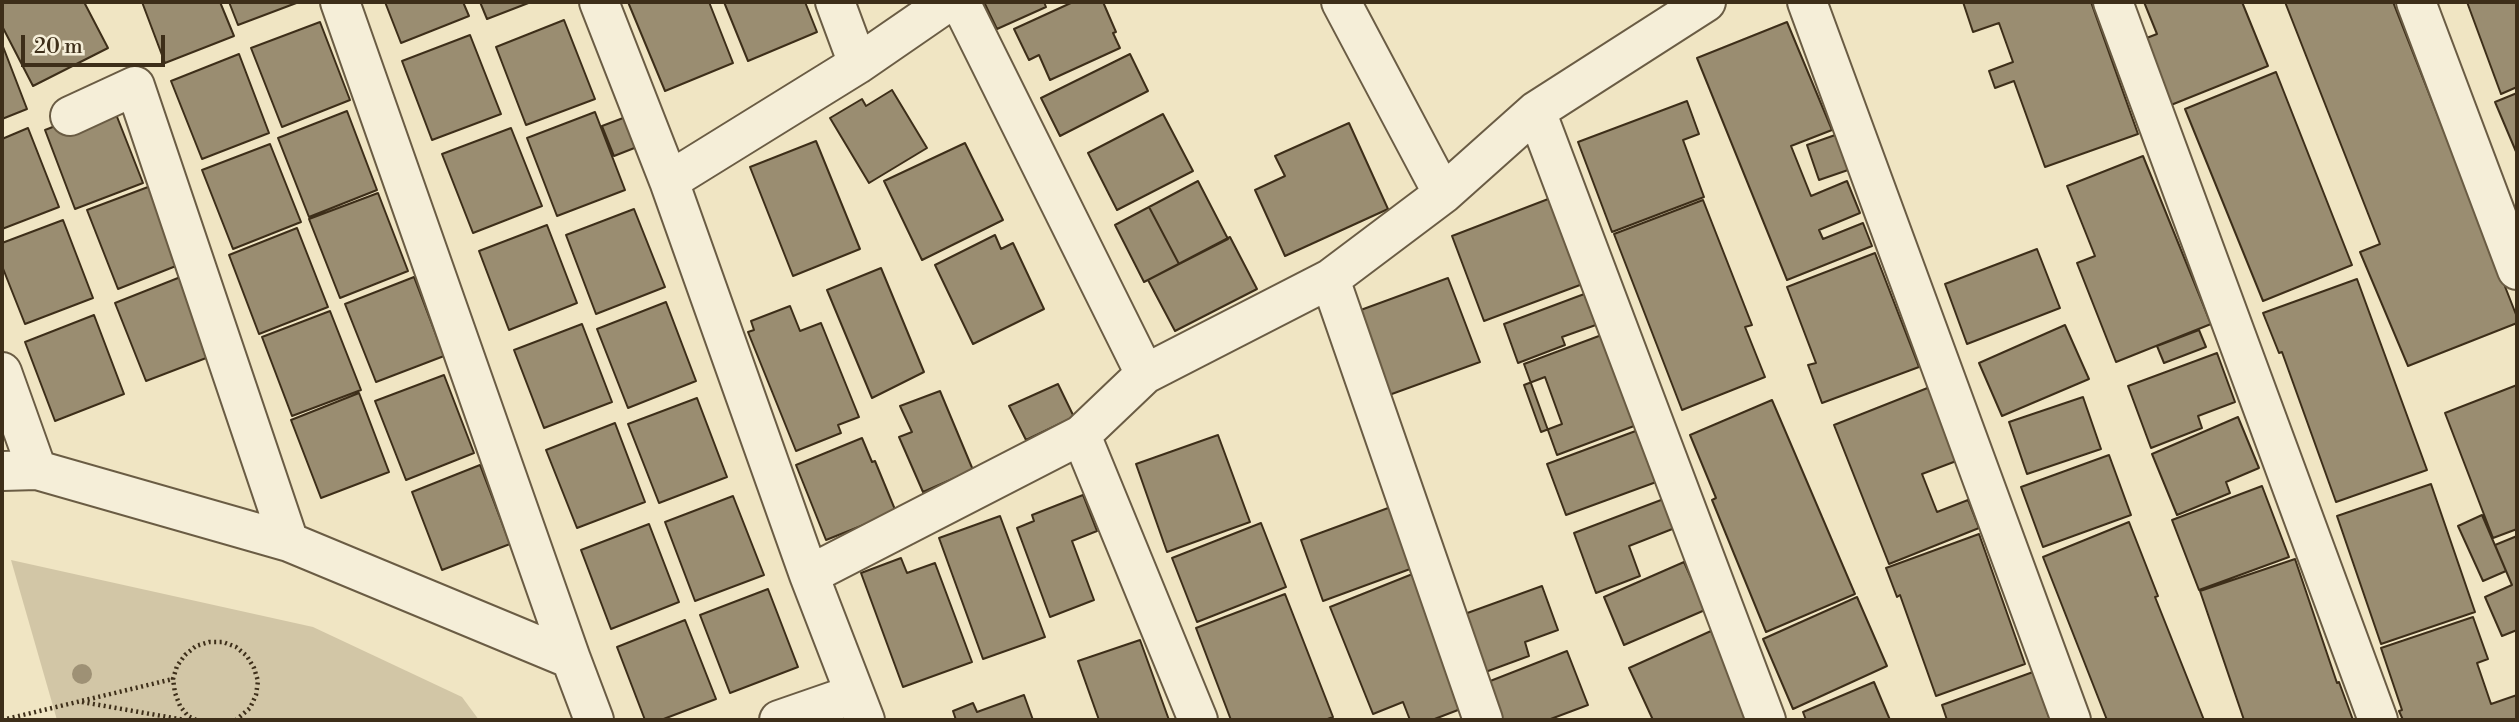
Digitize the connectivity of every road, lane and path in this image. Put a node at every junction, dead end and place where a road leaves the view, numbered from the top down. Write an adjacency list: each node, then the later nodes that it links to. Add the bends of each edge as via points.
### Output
1 (340, 2): 25 (street)
2 (599, 2): 15 (street)
3 (835, 2): 12 (street)
4 (948, 2): 12 (street)
5 (960, 2): 20 (street)
6 (1341, 2): 16 (street)
7 (1706, 2): 11 (street)
8 (1807, 2): 38 (street)
9 (2113, 2): 39 (street)
10 (2416, 2): 17 (street)
11 (1667, 12): 13 (street)
12 (858, 64): 15 (street)
13 (1536, 111): 16 (street); 37 (street)
14 (70, 117): 23 (street, via 135,86)
15 (669, 181): 24 (street)
16 (1443, 194): 18 (street)
17 (2517, 270)
18 (1330, 279): 20 (street); 36 (street)
19 (2, 372): 22 (street)
20 (1145, 374): 21 (street)
21 (1080, 435): 24 (street); 35 (street)
22 (19, 470): 23 (street)
23 (289, 542): 25 (street)
24 (810, 575): 28 (street)
25 (571, 659): 33 (street)
26 (173, 679): 27 (path); 31 (path, via 180,706); 32 (path, via 185,654 196,646 223,642 236,647 247,656 258,681 250,708)
27 (79, 701): 29 (path); 30 (path)
28 (859, 707): 34 (street)
29 (2, 720)
30 (185, 720)
31 (196, 720)
32 (236, 720)
33 (594, 720)
34 (779, 720)
35 (1198, 720)
36 (1483, 720)
37 (1766, 720)
38 (2071, 720)
39 (2378, 720)

